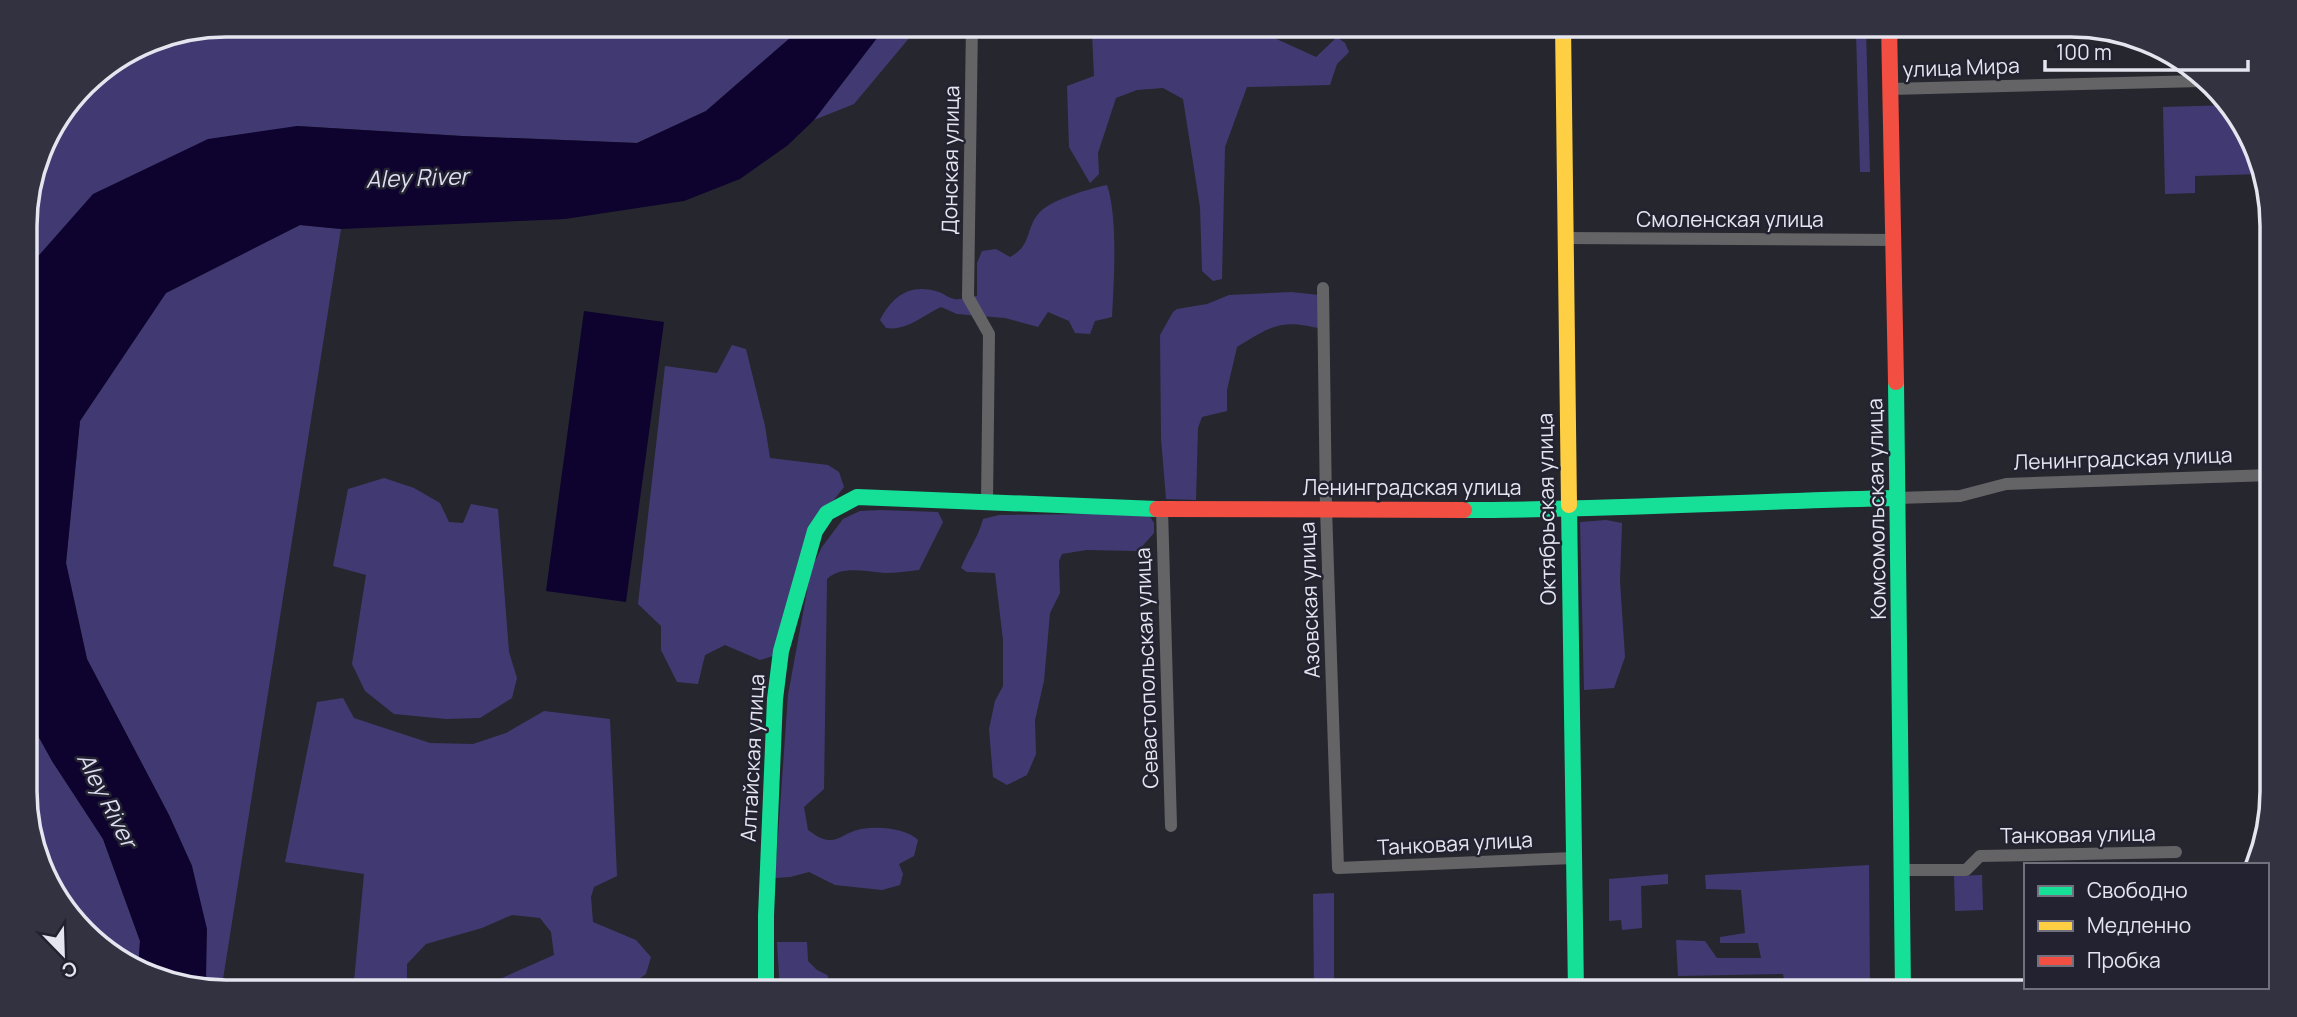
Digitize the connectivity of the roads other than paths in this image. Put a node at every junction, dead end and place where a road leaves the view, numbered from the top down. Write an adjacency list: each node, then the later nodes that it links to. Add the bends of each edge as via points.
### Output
1 (972, 37): 11 (street, Донская улица, via 968,297 989,334)
2 (1563, 37): 6 (main road, Октябрьская улица)
3 (1889, 37): 5 (main road, Комсомольская улица)
4 (2191, 80): 5 (street, улица Мира)
5 (1890, 89): 7 (main road, Комсомольская улица)
6 (1565, 238): 7 (street, Смоленская улица); 14 (main road, Октябрьская улица)
7 (1894, 240): 10 (main road, Комсомольская улица)
8 (1323, 288): 13 (street, Азовская улица)
9 (2260, 475): 10 (street, Ленинградская улица, via 2006,484 1960,496)
10 (1897, 498): 14 (main road, Ленинградская улица); 20 (main road, Комсомольская улица)
11 (988, 501): 12 (main road, Ленинградская улица); 15 (main road, Ленинградская улица, via 857,497 827,513)
12 (1162, 509): 13 (main road, Ленинградская улица); 16 (street, Севастопольская улица)
13 (1326, 509): 14 (main road, Ленинградская улица); 19 (street, Азовская улица)
14 (1569, 510): 18 (main road, Октябрьская улица)
15 (815, 531): 21 (main road, Алтайская улица, via 781,651 775,699)
16 (1171, 826)
17 (2176, 852): 20 (street, Танковая улица, via 1980,856 1966,870)
18 (1573, 858): 19 (street, Танковая улица); 22 (main road, Октябрьская улица)
19 (1338, 868)
20 (1902, 870): 23 (main road, Комсомольская улица)
21 (766, 980)
22 (1576, 980)
23 (1903, 980)

